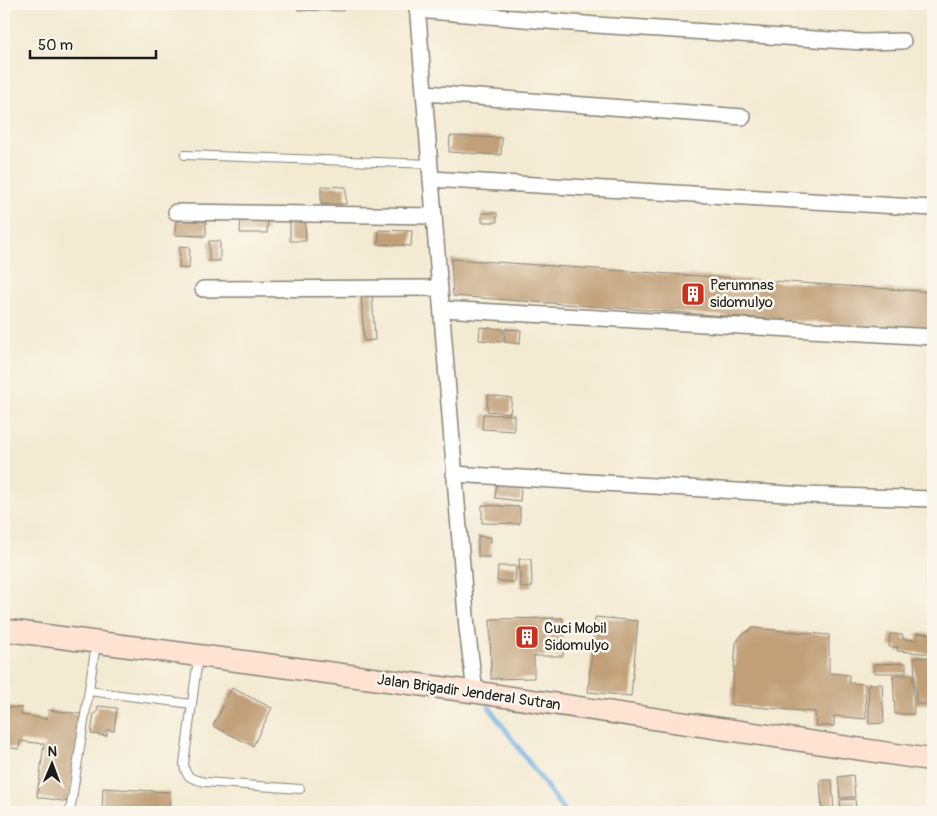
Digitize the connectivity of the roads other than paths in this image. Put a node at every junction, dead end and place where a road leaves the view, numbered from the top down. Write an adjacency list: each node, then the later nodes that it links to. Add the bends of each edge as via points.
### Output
1 (417, 7): 2 (street, via 596,25 863,42); 3 (street)
2 (903, 41)
3 (425, 93): 4 (street); 6 (street)
4 (743, 117)
5 (185, 154): 6 (lane)
6 (427, 168): 7 (street); 9 (street)
7 (933, 208)
8 (176, 212): 9 (street)
9 (434, 216): 10 (street)
10 (436, 288): 11 (street); 12 (street)
11 (203, 289)
12 (442, 309): 13 (street); 14 (street)
13 (933, 337)
14 (454, 474): 15 (street, via 804,496); 20 (street)
15 (933, 499)
16 (4, 630): 17 (main road, Jalan Brigadir Jenderal Sutran)
17 (96, 642): 18 (main road, Jalan Brigadir Jenderal Sutran); 19 (lane)
18 (198, 656): 20 (main road, Jalan Brigadir Jenderal Sutran); 21 (lane)
19 (89, 690): 21 (lane); 24 (lane)
20 (475, 692): 22 (main road, Jalan Brigadir Jenderal Sutran)
21 (192, 704): 23 (lane, via 184,764 185,774 190,779)
22 (933, 760)
23 (300, 789)
24 (70, 812)

